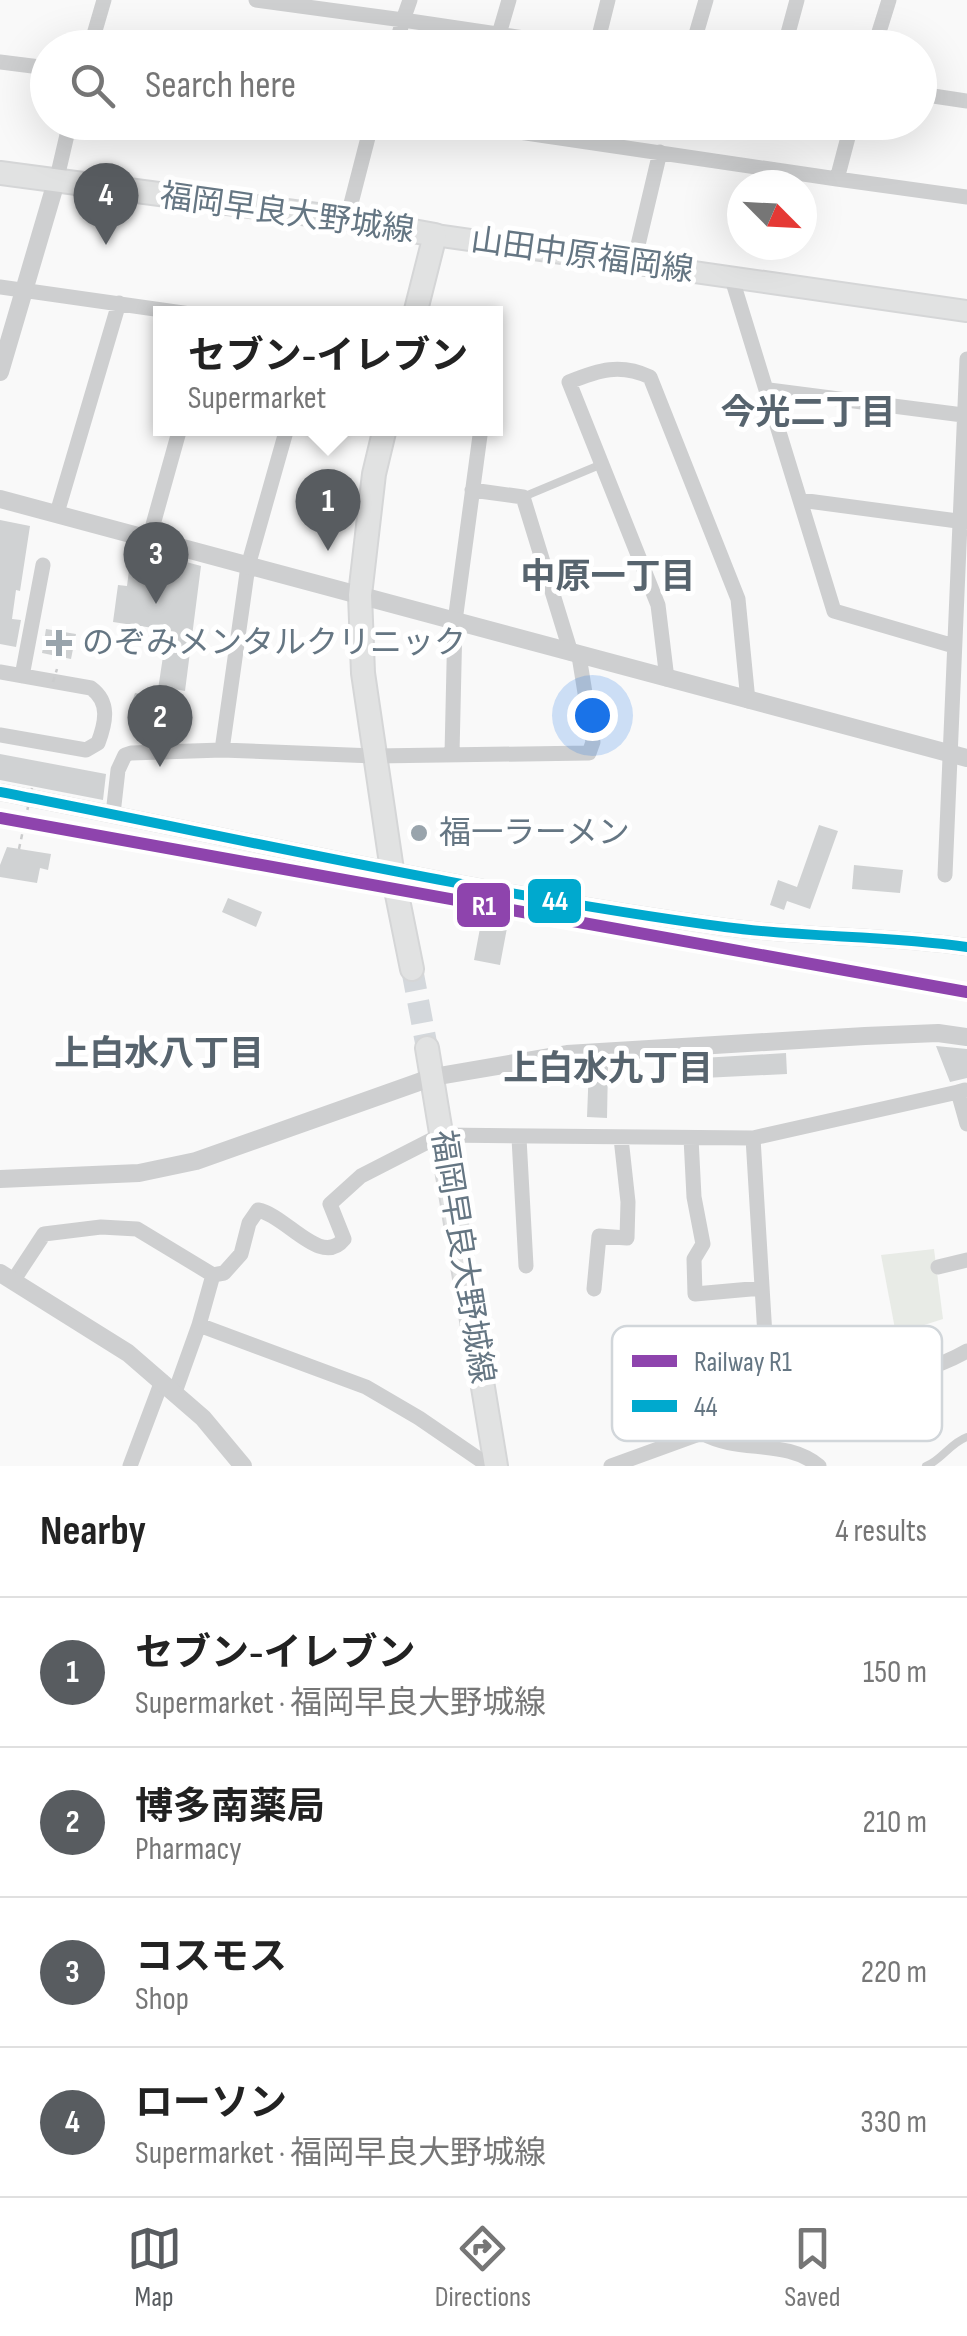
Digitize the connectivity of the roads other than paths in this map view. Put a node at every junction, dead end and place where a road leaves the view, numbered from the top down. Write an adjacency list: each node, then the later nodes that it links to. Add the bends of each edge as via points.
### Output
1 (104, 0): 10 (street)
2 (256, 0): 9 (street)
3 (410, 0): 9 (street)
4 (509, 0): 13 (street)
5 (608, 0): 14 (street)
6 (706, 0): 15 (street)
7 (796, 0): 16 (street)
8 (888, 0): 17 (street)
9 (403, 20): 11 (street); 12 (street)
10 (95, 30)
11 (400, 30)
12 (472, 30)
13 (500, 30)
14 (599, 30)
15 (697, 30)
16 (788, 30)
17 (879, 30)
18 (0, 62): 19 (street)
19 (30, 66)
20 (937, 97): 21 (street)
21 (967, 101)
22 (66, 140): 29 (street)
23 (367, 140): 31 (street)
24 (611, 140): 26 (street)
25 (847, 140): 28 (street)
26 (660, 152): 28 (street); 33 (street)
27 (0, 173): 29 (main road, 福岡早良大野城線)
28 (837, 179): 30 (street)
29 (56, 182): 31 (main road, 福岡早良大野城線); 36 (street)
30 (967, 196)
31 (347, 219): 32 (main road, 福岡早良大野城線)
32 (435, 235): 33 (main road, 山田中原福岡線); 38 (main road, 福岡早良大野城線)
33 (634, 262): 34 (main road, 山田中原福岡線)
34 (732, 278): 40 (main road, 山田中原福岡線); 43 (street)
35 (0, 287): 36 (street)
36 (23, 290): 37 (street); 42 (street)
37 (119, 304): 39 (street); 54 (street)
38 (417, 306)
39 (153, 309)
40 (967, 311)
41 (967, 358): 44 (street)
42 (0, 372)
43 (769, 390): 44 (street); 53 (street)
44 (964, 415): 55 (street)
45 (178, 436): 56 (street)
46 (285, 436): 58 (street)
47 (383, 436): 59 (main road)
48 (480, 436): 50 (street)
49 (602, 464): 52 (lane); 65 (street, via 658,605); 66 (street, via 569,382 598,370 633,369 650,377 738,599)
50 (472, 490): 52 (street); 60 (street)
51 (0, 498): 54 (street)
52 (523, 498): 62 (street)
53 (800, 500): 55 (street); 61 (street, via 834,612)
54 (57, 513): 56 (street)
55 (963, 522): 61 (street)
56 (149, 539): 58 (street)
57 (43, 564): 64 (street)
58 (248, 566): 59 (street); 68 (street)
59 (360, 595): 60 (street); 71 (main road)
60 (455, 621): 62 (street); 69 (street)
61 (954, 646): 70 (street)
62 (575, 654): 65 (street); 69 (street, via 593,742 589,753)
63 (0, 672): 64 (street)
64 (22, 676): 67 (street, via 101,695 106,706 98,743 86,750)
65 (667, 679): 66 (street)
66 (748, 700): 70 (street)
67 (0, 734)
68 (222, 750): 71 (street); 73 (street, via 125,755)
69 (452, 754): 71 (street)
70 (958, 755): 75 (street)
71 (374, 756): 74 (main road)
72 (0, 792): 73 (street)
73 (113, 814): 74 (street)
74 (392, 870): 76 (street, via 729,928); 77 (main road)
75 (944, 875)
76 (967, 947)
77 (412, 970)
78 (967, 1037): 80 (street, via 938,1033 627,1049)
79 (427, 1048): 80 (main road, 福岡早良大野城線)
80 (432, 1077): 83 (main road, 福岡早良大野城線); 88 (street, via 196,1161 107,1176)
81 (962, 1090): 82 (street); 87 (street)
82 (967, 1124)
83 (441, 1135): 84 (street); 92 (street, via 362,1176 330,1204 344,1239 337,1248 312,1244 258,1210 241,1254 224,1273); 107 (main road, 福岡早良大野城線)
84 (519, 1138): 85 (street); 90 (street)
85 (621, 1138): 86 (street); 95 (street, via 627,1238 599,1236 603,1271)
86 (691, 1138): 87 (street); 94 (street, via 703,1244 694,1259 695,1294)
87 (753, 1138): 94 (street)
88 (0, 1179)
89 (967, 1260): 91 (street)
90 (526, 1266)
91 (938, 1266)
92 (212, 1274): 93 (street, via 138,1229 101,1227 44,1234); 96 (street)
93 (6, 1277): 100 (street, via 128,1353)
94 (762, 1288): 97 (street)
95 (594, 1289)
96 (199, 1325): 100 (street); 106 (street, via 366,1387)
97 (764, 1326)
98 (967, 1352): 99 (street)
99 (942, 1365)
100 (168, 1386): 104 (street); 105 (street)
101 (967, 1437): 110 (lane)
102 (680, 1441): 108 (street)
103 (716, 1441): 109 (street, via 803,1453)
104 (130, 1466)
105 (244, 1466)
106 (489, 1466)
107 (496, 1466)
108 (611, 1466)
109 (819, 1466)
110 (926, 1466)

